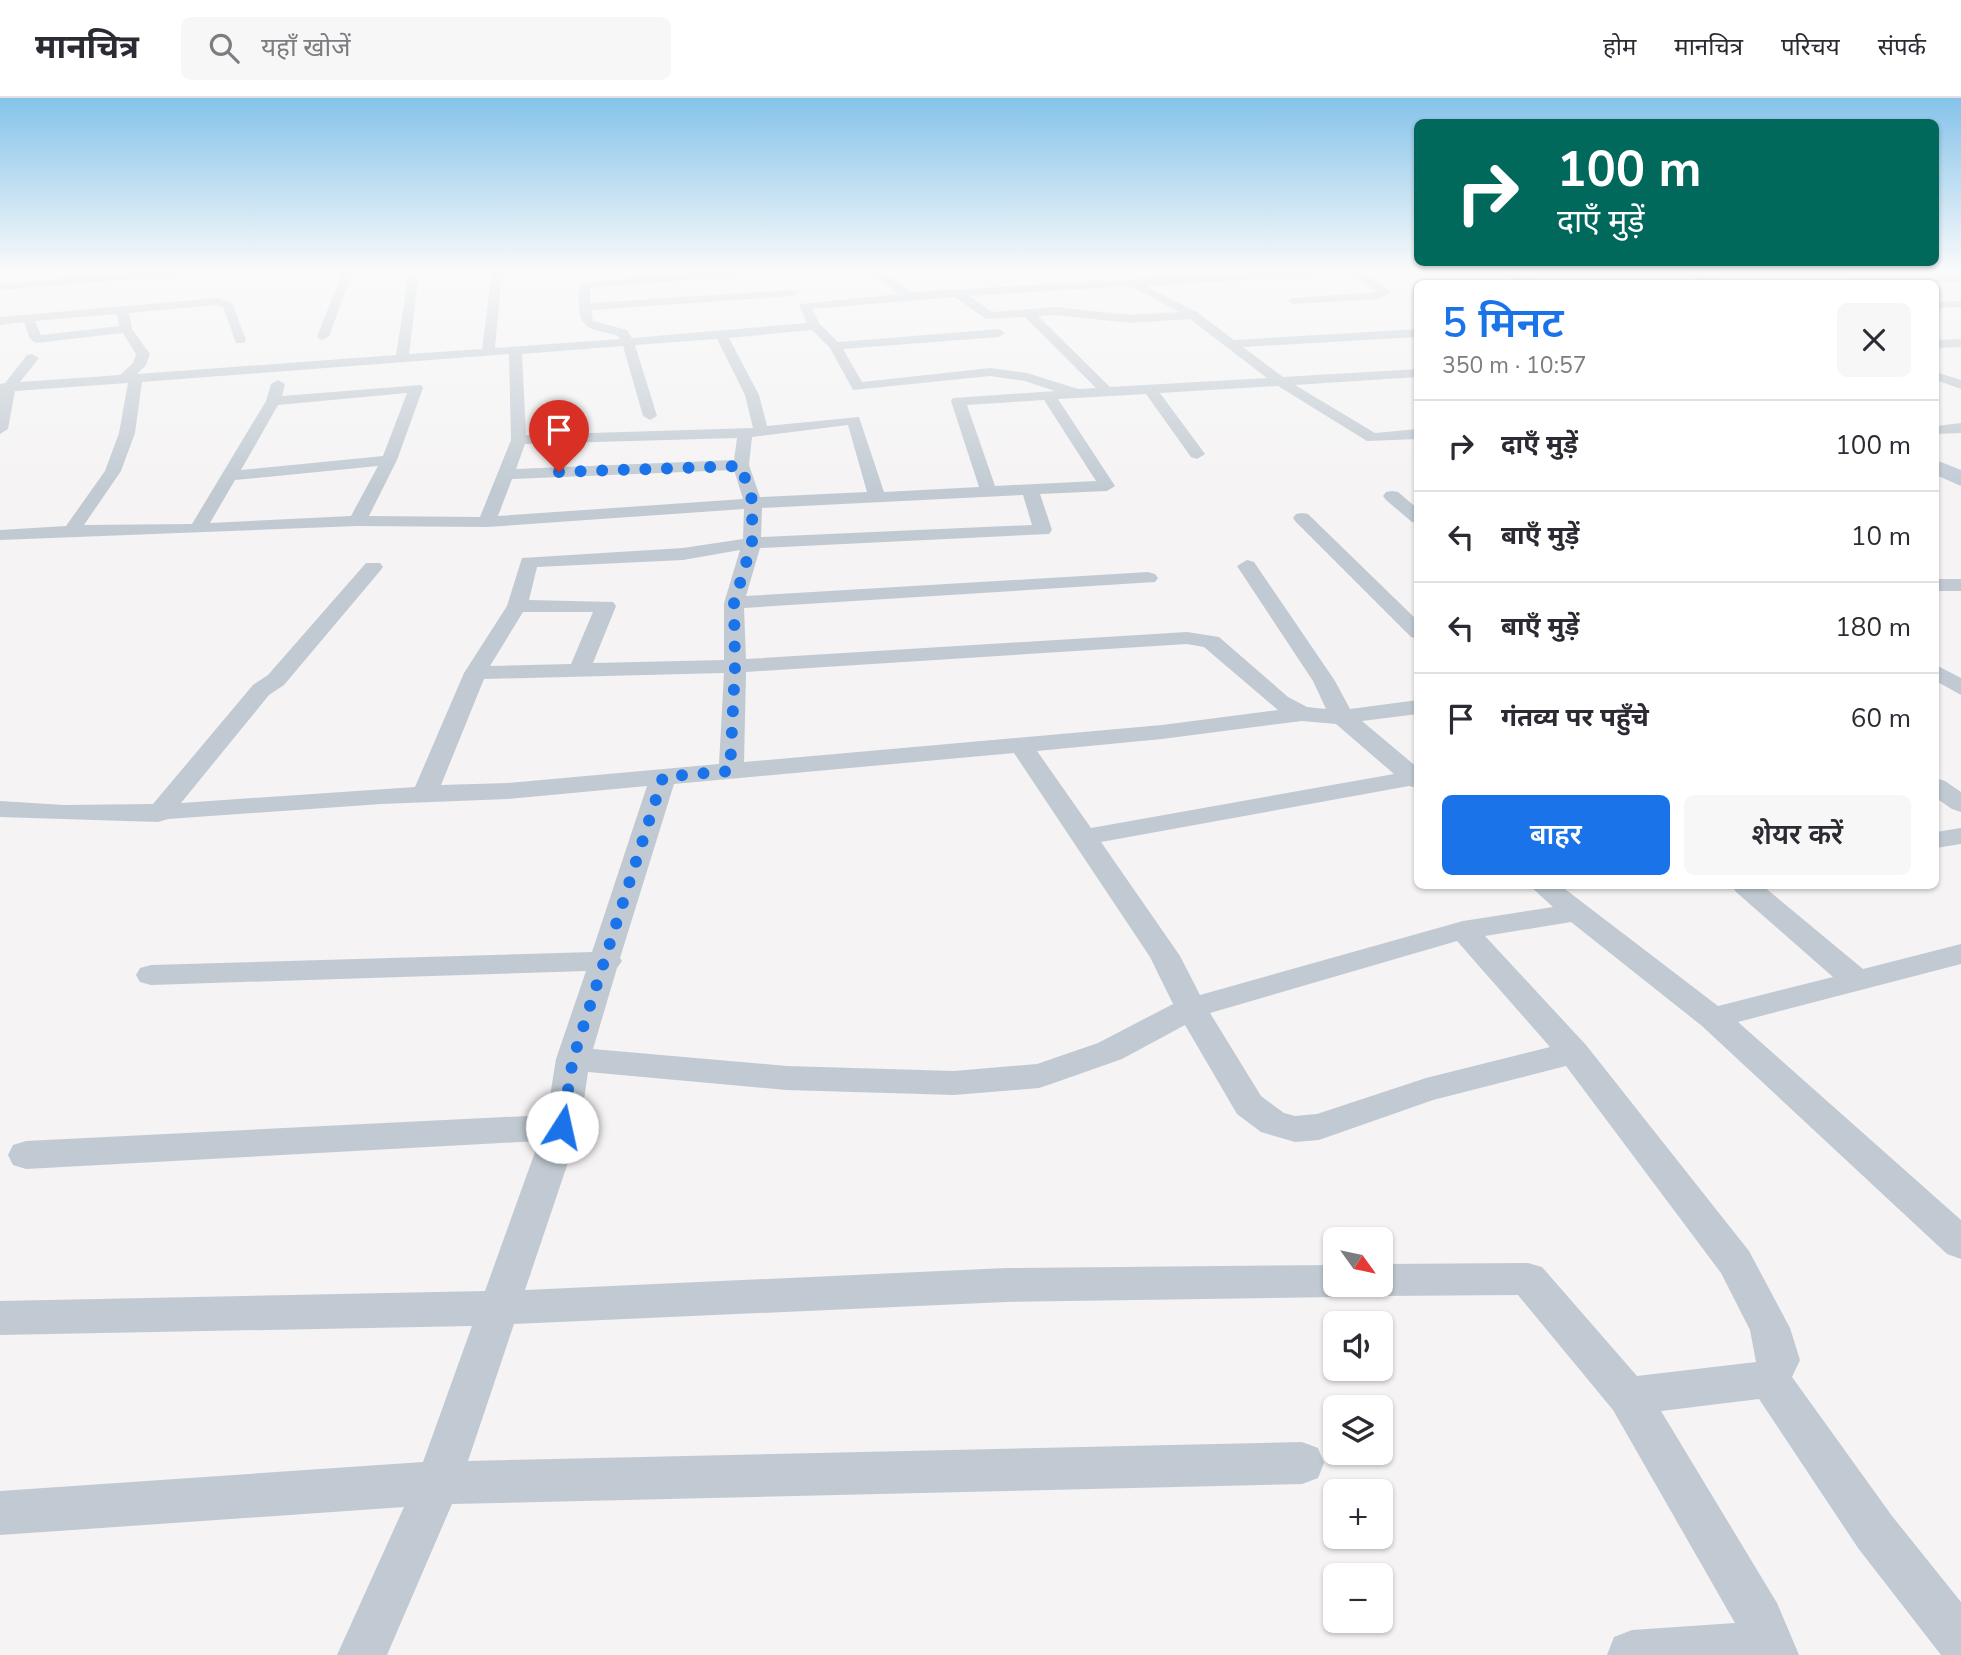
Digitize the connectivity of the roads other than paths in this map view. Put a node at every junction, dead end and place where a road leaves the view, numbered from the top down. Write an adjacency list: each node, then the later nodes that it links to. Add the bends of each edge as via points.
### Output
1 (35, 345): 14 (street)
2 (137, 345): 21 (street, via 143,354)
3 (404, 345): 15 (street)
4 (489, 345): 13 (street)
5 (585, 345): 12 (street)
6 (629, 345): 31 (street)
7 (726, 345): 35 (street, via 752,395)
8 (852, 345): 11 (street)
9 (1060, 345): 27 (street)
10 (1232, 345): 22 (street)
11 (835, 346): 28 (street, via 858,387 990,372 1027,377)
12 (515, 349): 13 (street); 37 (street)
13 (488, 351): 15 (street)
14 (32, 358): 16 (street); 25 (street)
15 (402, 358): 18 (street)
16 (10, 360)
17 (93, 364): 23 (street)
18 (283, 368): 21 (street); 30 (street)
19 (1414, 373): 22 (street)
20 (1939, 377): 24 (street)
21 (130, 379): 23 (street); 53 (street, via 127,433 113,471)
22 (1278, 380): 26 (street); 36 (street, via 1372,438)
23 (81, 381): 25 (street)
24 (1961, 386)
25 (5, 388): 33 (street)
26 (1150, 388): 27 (street); 38 (street)
27 (1108, 391): 28 (street)
28 (1078, 394): 29 (street)
29 (1048, 396): 43 (street, via 1108,486); 44 (street, via 958,401)
30 (274, 401): 39 (street, via 416,388); 42 (street)
31 (650, 416)
32 (1961, 428): 34 (street)
33 (0, 429)
34 (1939, 430)
35 (753, 432): 37 (street); 40 (street); 46 (street, via 854,420)
36 (1414, 434)
37 (519, 440): 41 (street)
38 (1198, 454)
39 (388, 460): 42 (street); 50 (street)
40 (741, 466): 41 (street); 47 (street)
41 (506, 474): 51 (street)
42 (229, 476): 52 (street)
43 (1030, 490): 44 (street); 55 (street, via 1043,530)
44 (989, 492): 46 (street)
45 (1392, 496): 48 (street)
46 (877, 498): 47 (street)
47 (753, 503): 51 (street); 55 (street)
48 (1414, 515)
49 (1302, 518): 63 (street)
50 (357, 521): 51 (street); 52 (street)
51 (487, 522)
52 (198, 529): 53 (street)
53 (71, 531): 54 (street)
54 (0, 535)
55 (752, 543): 61 (street); 62 (street, via 684,554 528,562)
56 (373, 566): 83 (street)
57 (1247, 566): 73 (street, via 1324,681)
58 (1148, 578): 61 (street)
59 (1961, 584): 60 (street)
60 (1939, 585)
61 (734, 603): 64 (street)
62 (517, 606): 66 (street, via 606,606); 68 (street)
63 (1414, 629)
64 (735, 666): 66 (street); 72 (street, via 1188,638 1211,642 1280,702); 75 (street)
65 (1961, 667): 67 (street)
66 (579, 670): 68 (street)
67 (1939, 671)
68 (475, 673): 80 (street)
69 (1939, 673): 70 (street)
70 (1961, 688)
71 (1414, 708): 73 (street)
72 (1302, 713): 73 (street); 74 (street, via 1162,732)
73 (1342, 717): 77 (street)
74 (1020, 744): 75 (street); 85 (street)
75 (730, 771): 76 (street)
76 (663, 777): 80 (street, via 508,791); 92 (street)
77 (1414, 779)
78 (1414, 780): 85 (street)
79 (1939, 788): 81 (street)
80 (426, 791): 83 (street)
81 (1961, 804)
82 (0, 809): 83 (street)
83 (158, 814)
84 (1961, 836): 86 (street)
85 (1084, 837): 95 (street, via 1166,956)
86 (1939, 839)
87 (1548, 889): 89 (street)
88 (1750, 889): 94 (street)
89 (1576, 912): 90 (street); 96 (street)
90 (1463, 930): 95 (street); 97 (street)
91 (1961, 954): 94 (street)
92 (607, 961): 93 (street); 98 (street)
93 (151, 975)
94 (1857, 981): 96 (street)
95 (1191, 1008): 97 (street, via 1249,1105 1273,1123 1295,1129); 98 (street, via 1110,1051 1039,1076 954,1083 787,1078)
96 (1713, 1018): 101 (street)
97 (1574, 1053): 106 (street, via 1735,1262 1770,1328 1779,1360)
98 (573, 1059): 99 (street)
99 (562, 1127): 100 (street); 104 (street)
100 (26, 1155)
101 (1961, 1243)
102 (1393, 1280): 107 (street, via 1528,1279)
103 (1323, 1281): 104 (street, via 1006,1285)
104 (498, 1308): 105 (street); 109 (street)
105 (0, 1318)
106 (1769, 1380): 107 (street); 111 (street, via 1875,1532)
107 (1628, 1396): 112 (street, via 1733,1571)
108 (1301, 1463): 109 (street)
109 (438, 1483): 110 (street); 113 (street)
110 (0, 1513)
111 (1961, 1641)
112 (1773, 1651): 114 (street)
113 (362, 1655)
114 (1632, 1655)

